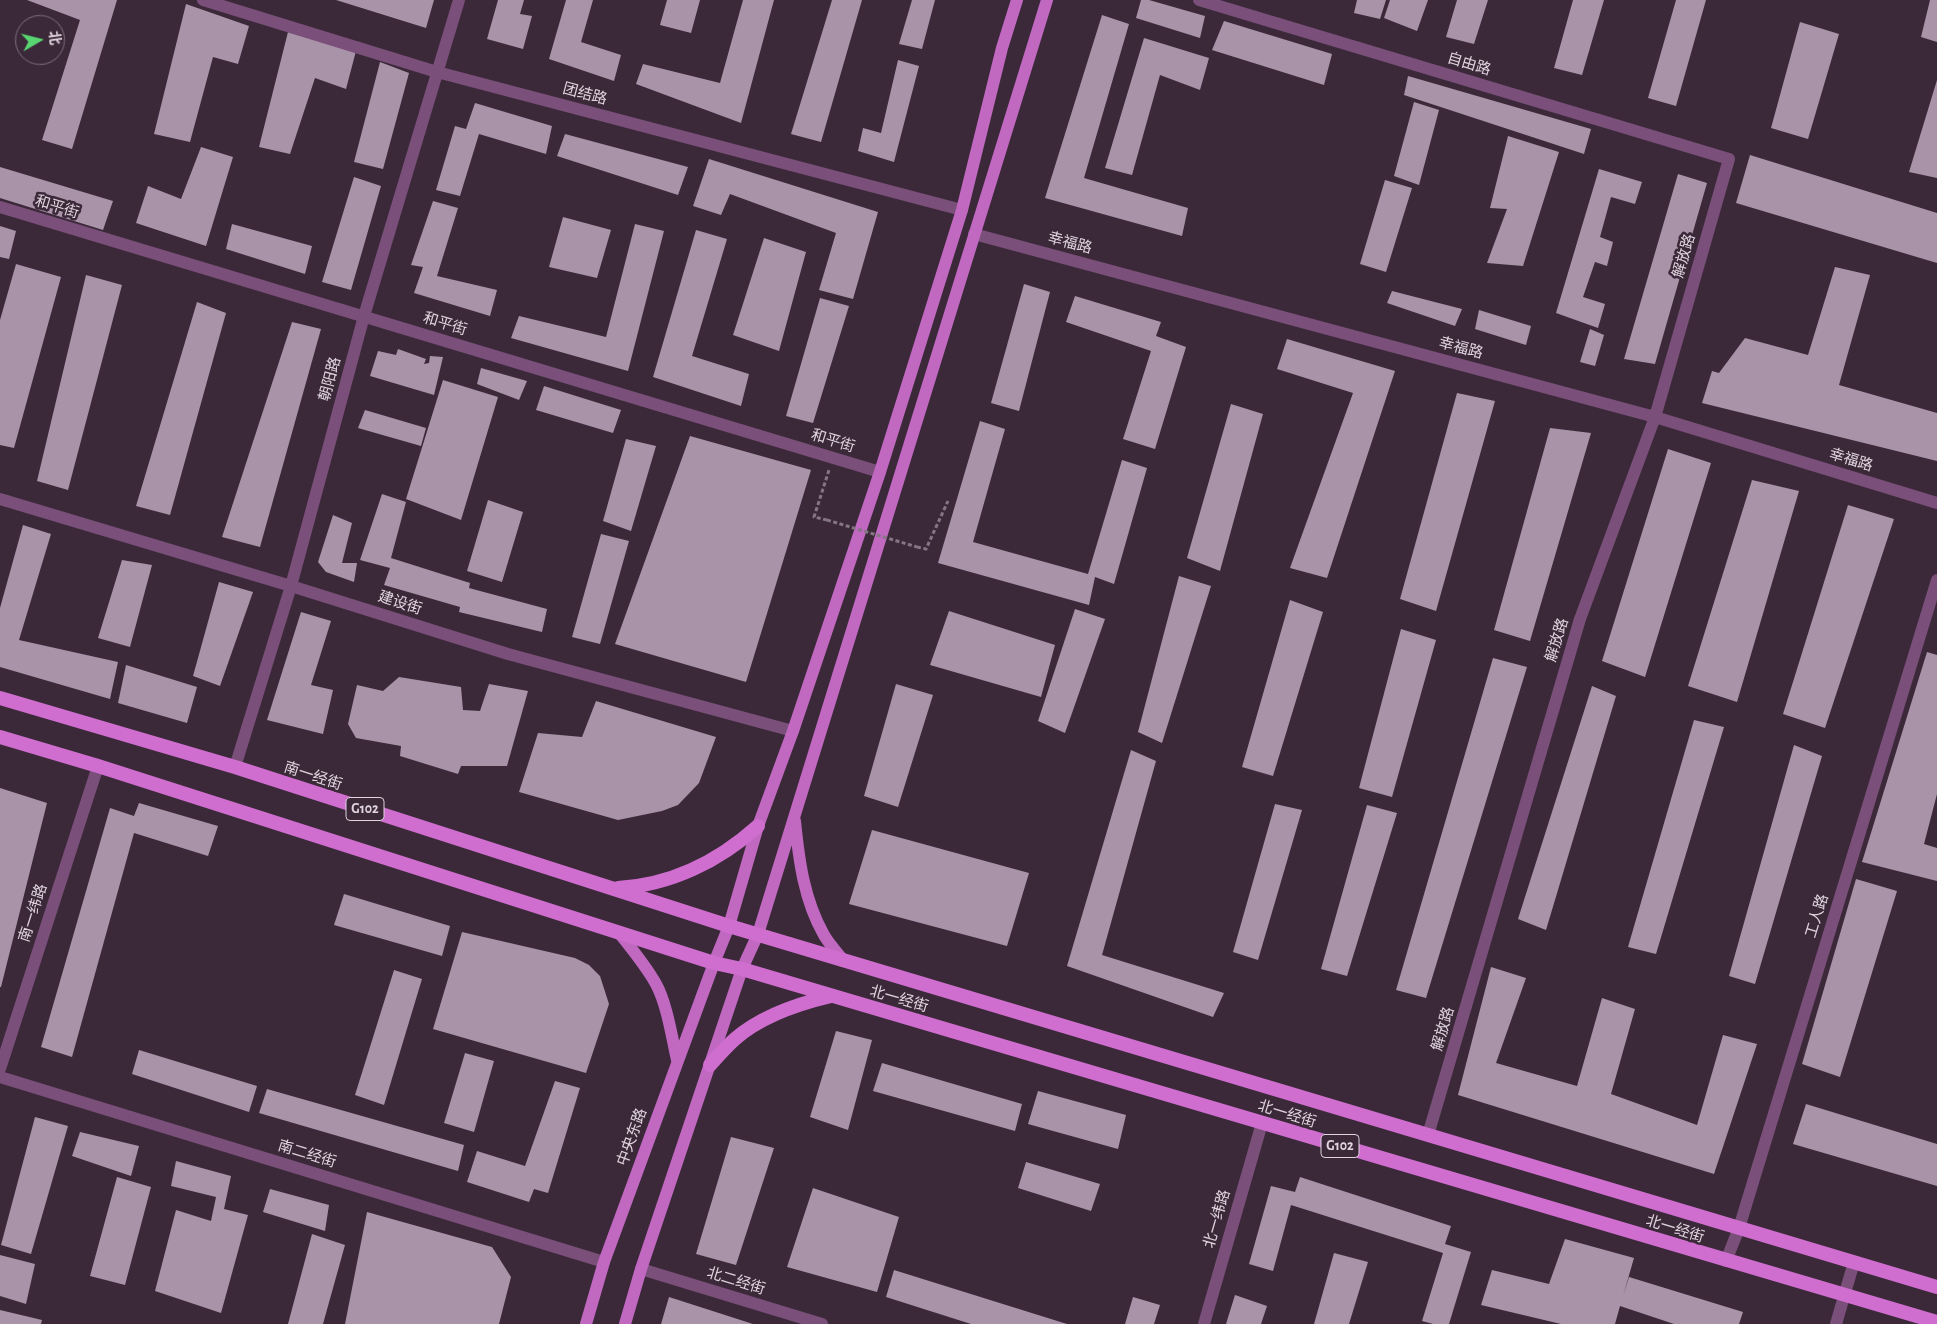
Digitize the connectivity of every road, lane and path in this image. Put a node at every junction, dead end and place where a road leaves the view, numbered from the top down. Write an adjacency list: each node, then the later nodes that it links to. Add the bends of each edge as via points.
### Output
1 (203, 0): 6 (street, 团结路)
2 (459, 0): 6 (street, 朝阳路)
3 (1017, 0): 9 (main road, 中央东路)
4 (1047, 0): 10 (main road)
5 (1199, 0): 7 (street, 自由路)
6 (437, 72): 9 (street, 团结路); 11 (street, 朝阳路)
7 (1729, 159): 12 (street, 解放路)
8 (0, 207): 11 (street, 和平街)
9 (962, 210): 14 (main road, 中央东路)
10 (974, 234): 12 (street, 幸福路); 25 (main road)
11 (364, 316): 13 (street, 和平街); 19 (street, 朝阳路)
12 (1655, 417): 17 (street, 幸福路); 40 (street, 解放路, via 1580,619)
13 (832, 457): 14 (street, 和平街); 16 (path, bridge, via 814,517 926,549)
14 (880, 472): 21 (main road, 中央东路)
15 (0, 499): 19 (street, 建设街)
16 (948, 501)
17 (1937, 503)
18 (1937, 580): 41 (street, 工人路)
19 (291, 586): 21 (street, 建设街, via 508,654); 24 (street, 朝阳路)
20 (0, 698): 24 (highway, 南一经街 / G102)
21 (793, 731): 26 (main road, 中央东路)
22 (0, 737): 23 (highway, G102)
23 (98, 766): 29 (highway, G102); 37 (street, 南一纬路)
24 (234, 768): 27 (highway, 南一经街 / G102)
25 (794, 817): 30 (main road); 31 (main road, via 803,879 812,911 824,936)
26 (758, 826): 27 (highway, via 740,842 684,874 634,887); 28 (main road, 中央东路)
27 (611, 888): 28 (highway, 南一经街 / G102)
28 (729, 926): 30 (highway, 北一经街 / G102); 32 (main road, 中央东路)
29 (619, 933): 32 (highway, G102); 35 (main road, via 657,985)
30 (758, 934): 31 (highway, 北一经街 / G102); 33 (main road)
31 (843, 960): 40 (highway, 北一经街 / G102)
32 (714, 963): 33 (highway, 北一经街 / G102); 35 (main road, 中央东路)
33 (742, 969): 34 (highway, 北一经街 / G102); 36 (main road)
34 (832, 996): 36 (highway, via 811,1000 772,1015 736,1038); 39 (highway, 北一经街 / G102)
35 (677, 1061): 43 (main road, 中央东路)
36 (710, 1065): 45 (main road)
37 (0, 1069)
38 (0, 1077): 43 (street, 南二经街)
39 (1262, 1123): 42 (highway, 北一经街 / G102); 52 (street, 北一纬路)
40 (1428, 1135): 41 (highway, 北一经街 / G102)
41 (1740, 1228): 42 (street, 工人路); 44 (highway, 北一经街 / G102)
42 (1726, 1261): 47 (highway, 北一经街 / G102)
43 (604, 1262): 49 (main road, 中央东路)
44 (1854, 1262): 46 (highway, 北一经街 / G102); 47 (street)
45 (641, 1269): 50 (main road); 51 (street, 北二经街)
46 (1937, 1287)
47 (1845, 1295): 48 (highway, 北一经街 / G102); 53 (street)
48 (1937, 1322)
49 (586, 1324)
50 (625, 1324)
51 (822, 1324)
52 (1204, 1324)
53 (1836, 1324)

